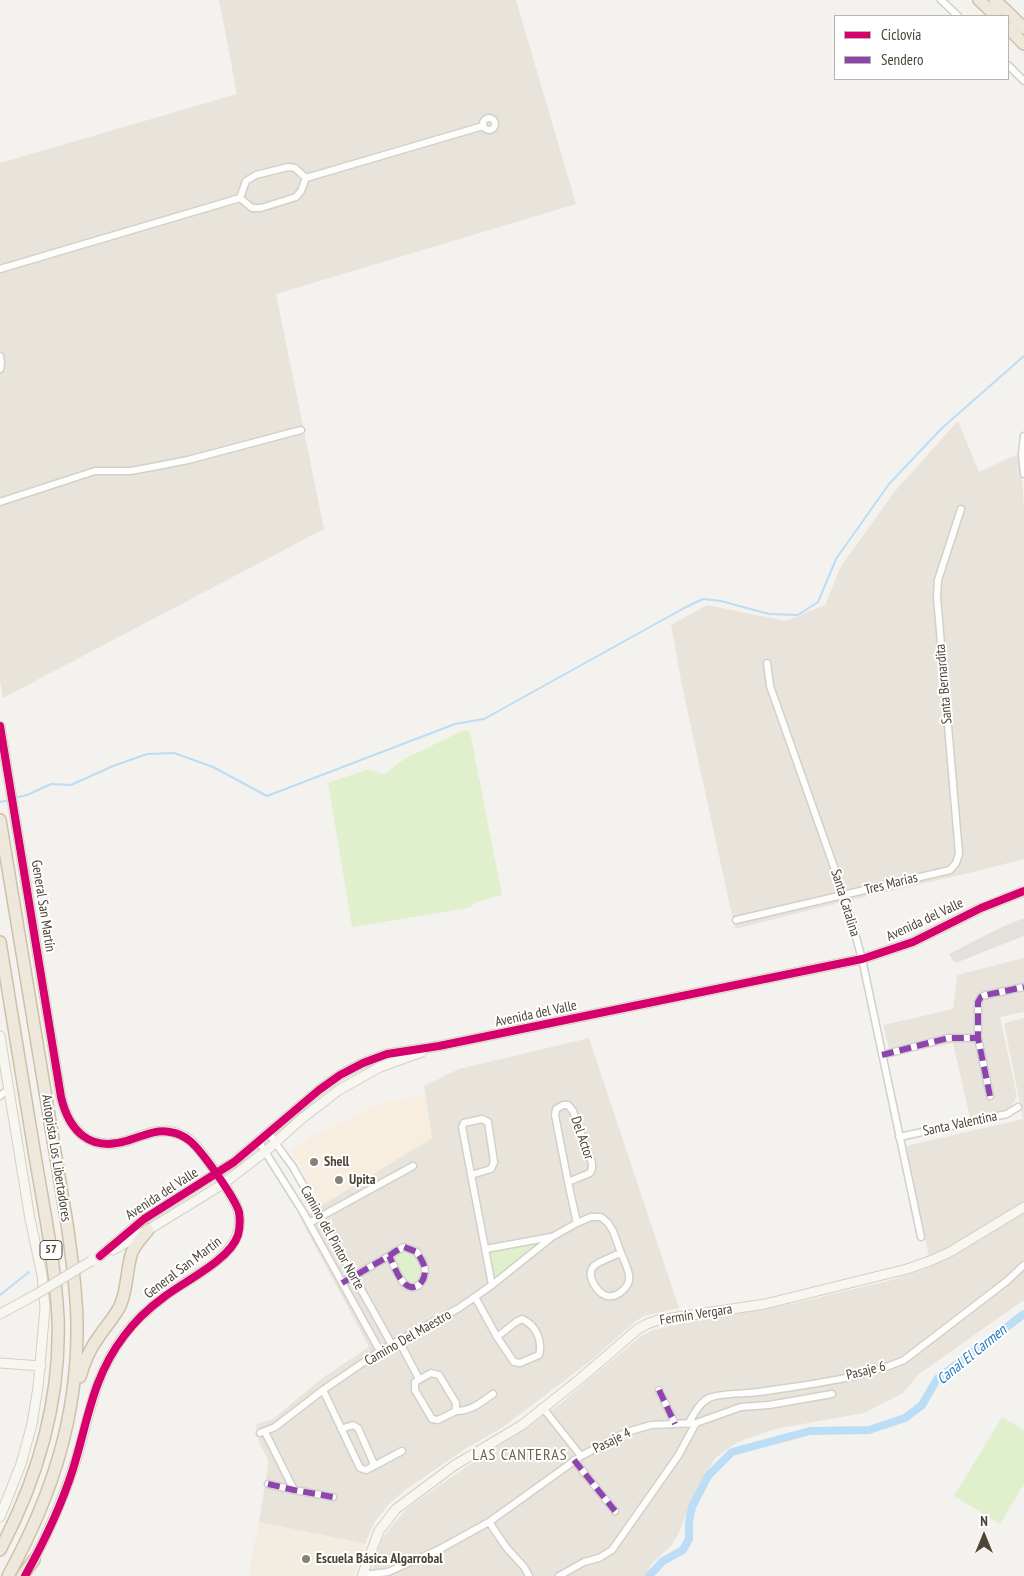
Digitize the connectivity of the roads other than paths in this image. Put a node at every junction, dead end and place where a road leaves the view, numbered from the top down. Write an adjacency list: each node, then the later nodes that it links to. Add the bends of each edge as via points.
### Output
1 (941, 0): 4 (street)
2 (979, 0): 5 (highway)
3 (995, 0): 6 (highway)
4 (957, 15)
5 (995, 15)
6 (1024, 28)
7 (1009, 29): 8 (highway)
8 (1024, 44)
9 (1009, 66): 10 (street)
10 (1024, 81)
11 (483, 126): 12 (street)
12 (306, 178): 13 (street, via 294,198 258,208 249,206); 13 (street, via 295,168 288,167 256,175 246,181)
13 (240, 198): 14 (street)
14 (0, 269)
15 (0, 356): 16 (street)
16 (0, 369)
17 (301, 430): 20 (street, via 188,460 130,471 95,471)
18 (1024, 436): 19 (street)
19 (1024, 474)
20 (0, 502)
21 (961, 509): 25 (street, Santa Bernardita, via 938,580 937,597 959,854)
22 (767, 663): 27 (street, Santa Catalina, via 770,686)
23 (0, 726): 46 (street, General San Martín, via 62,1097 70,1122 84,1137 105,1144 124,1142 156,1131 178,1134 195,1145)
24 (0, 820): 80 (highway, Autopista Los Libertadores / 57, via 75,1282 77,1344)
25 (956, 863): 27 (street, Tres Marías, via 950,870)
26 (1024, 891): 30 (street, Avenida del Valle, via 981,908 913,942)
27 (844, 895): 28 (street, Tres Marías); 30 (street, Santa Catalina)
28 (736, 920)
29 (0, 942): 95 (highway, Autopista Los Libertadores / 57, via 52,1254 58,1335 55,1383 42,1447 22,1504)
30 (862, 960): 34 (street, Avenida del Valle); 35 (street, Santa Catalina)
31 (1024, 987): 33 (street, via 986,995 979,1000)
32 (0, 1036): 36 (street)
33 (978, 1038): 35 (street, via 943,1038); 38 (street)
34 (439, 1046): 40 (street, Avenida del Valle, via 387,1054 351,1068); 43 (street, Avenida del Valle, via 380,1067 350,1083)
35 (882, 1054): 41 (street, Santa Catalina)
36 (9, 1089): 37 (street); 72 (street, via 44,1286)
37 (0, 1096)
38 (990, 1096)
39 (1018, 1107): 41 (street, Santa Valentina, via 1007,1114)
40 (269, 1132): 42 (street, Avenida del Valle); 43 (street, Camino del Pintor Norte)
41 (899, 1137): 56 (street, Santa Catalina)
42 (259, 1142): 44 (street, Camino del Pintor Norte); 46 (street, Avenida del Valle)
43 (275, 1143): 44 (street, Avenida del Valle); 51 (street, Camino del Pintor Norte)
44 (266, 1151): 49 (street, Avenida del Valle); 52 (street, Camino del Pintor Norte)
45 (412, 1166): 51 (street)
46 (216, 1174): 49 (street, General San Martín); 59 (street, Avenida del Valle, via 144,1219)
47 (471, 1175): 47 (street, via 462,1127 464,1123 482,1119 488,1122 494,1162 492,1169); 57 (street)
48 (568, 1182): 48 (street, Del Actor, via 590,1173 592,1163 573,1111 568,1105 563,1105 556,1109 555,1115); 53 (street)
49 (223, 1184): 54 (street, Avenida del Valle); 96 (street, General San Martín, via 239,1212 236,1239 222,1257 144,1314 117,1346 97,1384 67,1485)
50 (1024, 1207): 78 (street, Fermín Vergara, via 950,1252 907,1269 765,1304 647,1324 638,1328)
51 (320, 1217): 52 (street); 62 (street, Camino del Pintor Norte)
52 (309, 1223): 63 (street, Camino del Pintor Norte)
53 (576, 1223): 55 (street, Camino Del Maestro); 58 (street, Camino Del Maestro, via 590,1217 601,1217 613,1231)
54 (148, 1230): 59 (street, Avenida del Valle); 80 (highway, via 132,1253 120,1306 86,1359)
55 (552, 1237): 57 (street, Camino Del Maestro); 64 (street, Camino Del Maestro)
56 (921, 1237)
57 (486, 1249): 64 (street)
58 (621, 1253): 58 (street, Camino Del Maestro, via 594,1266 592,1271 591,1278 596,1286 608,1296 615,1296 629,1283)
59 (100, 1256): 66 (street, Avenida del Valle, bridge)
60 (389, 1256): 60 (street, via 407,1286 419,1286 425,1267 417,1252 404,1247); 62 (street)
61 (1024, 1265): 83 (street, Pasaje 6, via 904,1360 830,1380 712,1396 701,1403)
62 (353, 1276): 63 (street); 69 (street, Camino del Pintor Norte)
63 (342, 1283): 70 (street, Camino del Pintor Norte)
64 (492, 1285): 65 (street, Camino Del Maestro)
65 (475, 1297): 67 (street); 68 (street, Camino Del Maestro)
66 (0, 1314)
67 (498, 1337): 67 (street, via 514,1362 520,1364 539,1355 541,1342 538,1335 522,1319)
68 (399, 1341): 69 (street, Camino Del Maestro); 73 (street)
69 (392, 1345): 70 (street, Camino Del Maestro)
70 (380, 1351): 74 (street, Camino Del Maestro)
71 (0, 1363): 72 (street)
72 (40, 1366): 93 (street, via 36,1404 26,1446)
73 (419, 1380): 79 (street, via 431,1373 439,1375 456,1403); 79 (street, via 415,1382 415,1390 432,1419 438,1420)
74 (323, 1390): 84 (street); 90 (street, Camino Del Maestro, via 275,1427 262,1432)
75 (659, 1390): 82 (street)
76 (493, 1394): 79 (street, via 472,1408)
77 (832, 1394): 81 (street, Pasaje 6, via 741,1407)
78 (543, 1408): 86 (street); 97 (street, Fermín Vergara, via 512,1432 455,1465 396,1509 378,1532)
79 (456, 1411)
80 (69, 1417): 98 (highway, Autopista Los Libertadores / 57, via 45,1500)
81 (696, 1423): 83 (street, Pasaje 4); 101 (street, via 678,1456 612,1550)
82 (675, 1424): 83 (street, Pasaje 4); 86 (street, Pasaje 4, via 651,1425 627,1432)
83 (688, 1424)
84 (341, 1429): 88 (street, via 360,1468); 88 (street, via 353,1425 358,1428 373,1462)
85 (402, 1451): 88 (street)
86 (581, 1456): 87 (street, Pasaje 4)
87 (574, 1460): 92 (street); 94 (street, Pasaje 4)
88 (372, 1467)
89 (268, 1484): 90 (street)
90 (294, 1490): 91 (street)
91 (333, 1497)
92 (615, 1511)
93 (0, 1517)
94 (489, 1522): 97 (street, Pasaje 4, via 399,1568); 100 (street)
95 (0, 1550)
96 (34, 1560): 99 (highway)
97 (367, 1575)
98 (8, 1576)
99 (23, 1576)
100 (529, 1576)
101 (559, 1576)

